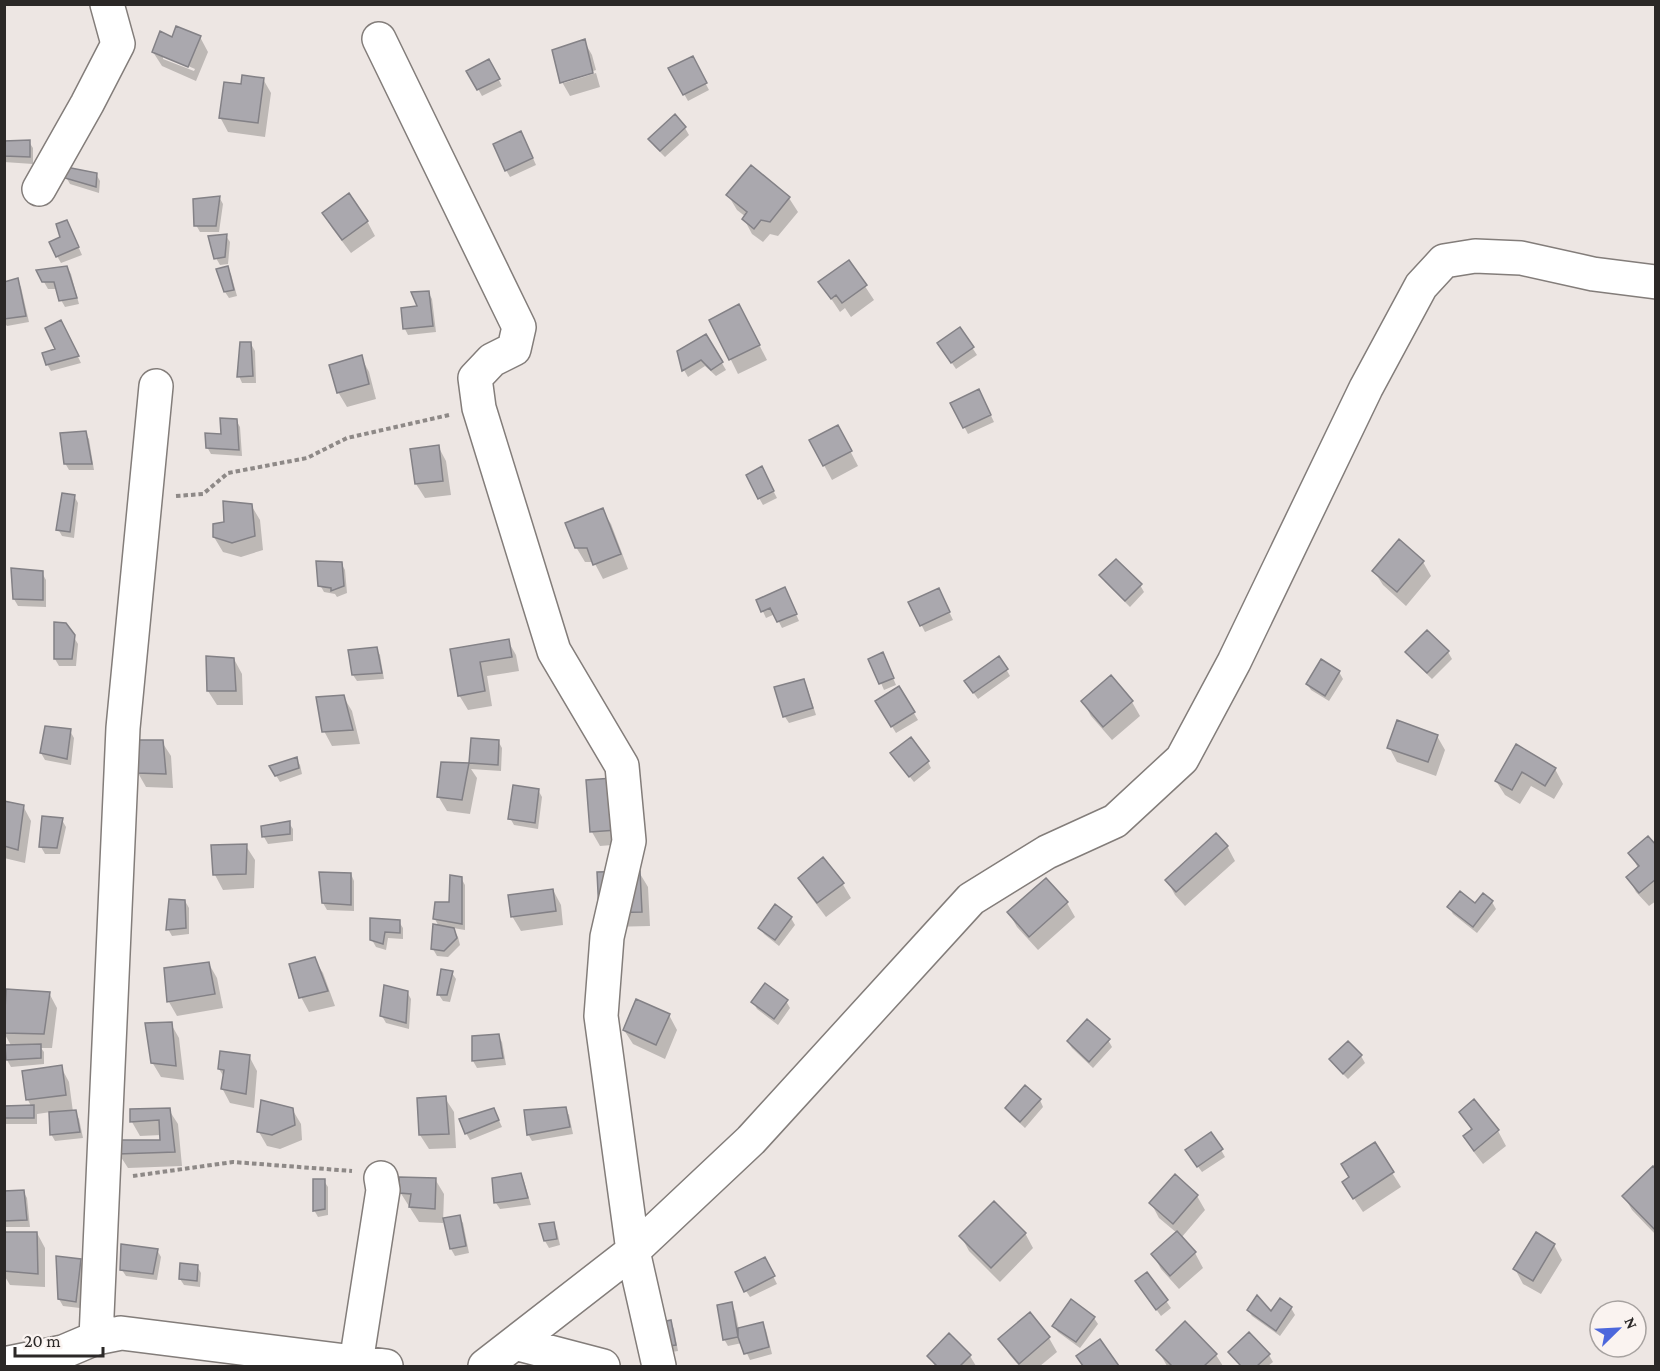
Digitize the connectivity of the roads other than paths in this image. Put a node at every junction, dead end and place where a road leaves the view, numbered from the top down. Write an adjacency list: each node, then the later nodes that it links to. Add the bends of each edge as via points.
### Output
1 (107, 4): 3 (street, via 118,44)
2 (379, 39): 7 (street, via 519,327 514,349 492,360 475,378 479,408 554,651 622,766 629,841 607,937 601,1016)
3 (39, 189)
4 (1656, 282): 7 (street, via 1593,274 1521,258 1475,256 1444,261 1421,285 1366,388 1234,662 1182,759 1115,821 1047,852 971,899 751,1140)
5 (156, 386): 8 (street, via 123,728)
6 (381, 1178): 11 (street)
7 (633, 1251): 9 (street); 14 (street)
8 (96, 1338): 10 (street, via 63,1352); 11 (street, via 121,1333)
9 (515, 1343): 12 (street); 13 (street)
10 (4, 1364)
11 (371, 1365)
12 (485, 1366)
13 (603, 1366)
14 (659, 1366)

